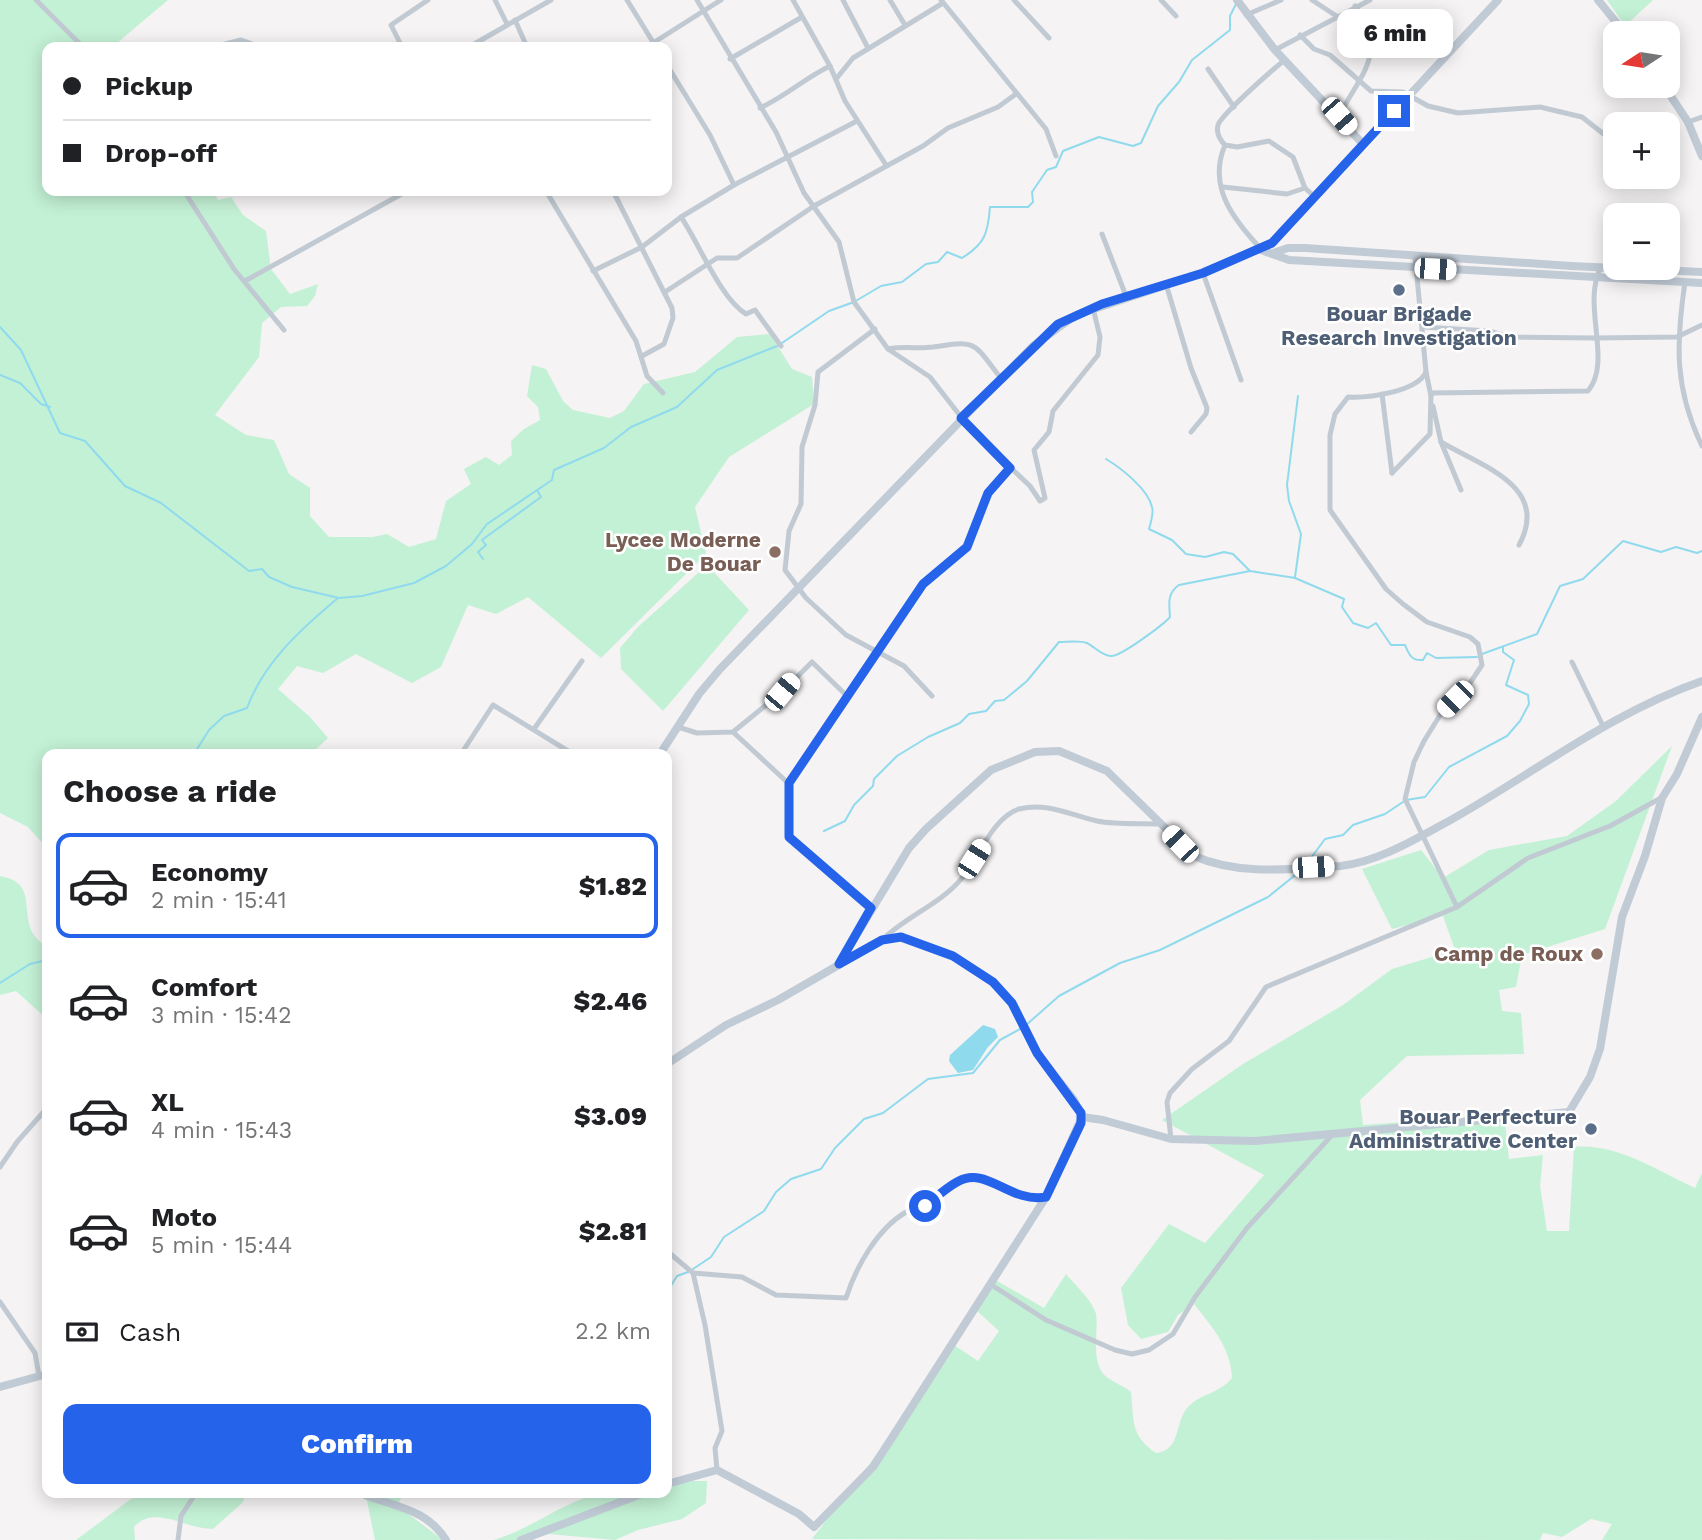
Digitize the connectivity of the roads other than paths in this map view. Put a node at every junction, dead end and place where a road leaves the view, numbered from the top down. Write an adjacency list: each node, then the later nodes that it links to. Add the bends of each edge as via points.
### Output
1 (36, 0): 32 (street)
2 (428, 0): 33 (street, via 391,25)
3 (495, 0): 28 (street)
4 (551, 0): 26 (street)
5 (627, 0): 36 (street)
6 (697, 0): 21 (street)
7 (721, 0): 21 (street)
8 (793, 0): 24 (street)
9 (843, 0): 38 (street)
10 (890, 0): 29 (street)
11 (1014, 0): 31 (street)
12 (1161, 0): 23 (street)
13 (1281, 0): 22 (street)
14 (1312, 0): 25 (street)
15 (1370, 0): 20 (street)
16 (1498, 0): 48 (street)
17 (1598, 0): 27 (street)
18 (942, 2): 29 (street); 47 (street)
19 (1239, 2): 22 (street)
20 (1355, 6): 25 (street); 46 (street, via 1369,27 1371,53)
21 (705, 11): 37 (street); 40 (street)
22 (1246, 15): 39 (street)
23 (1175, 16)
24 (803, 17): 40 (street); 42 (street)
25 (1338, 17): 30 (street)
26 (516, 20): 28 (street); 35 (street)
27 (1615, 21)
28 (507, 24): 34 (street)
29 (905, 25): 38 (street)
30 (1300, 35): 39 (street); 46 (street, via 1314,49 1331,55)
31 (1049, 38)
32 (78, 42)
33 (400, 42)
34 (477, 42)
35 (525, 42)
36 (652, 42)
37 (658, 42)
38 (867, 48): 45 (street)
39 (1275, 50): 41 (street)
40 (730, 58): 51 (street)
41 (1285, 60): 50 (street); 52 (street)
42 (830, 66): 45 (street); 51 (street)
43 (1208, 69): 50 (street)
44 (672, 73): 63 (street)
45 (836, 79): 54 (street)
46 (1358, 81): 48 (street, via 1371,90); 52 (street)
47 (1016, 94): 59 (street, via 1046,129); 62 (street)
48 (1410, 96): 56 (street, via 1445,112 1477,114 1540,107 1582,117); 57 (street)
49 (1672, 98): 55 (street)
50 (1234, 107): 58 (street, via 1218,124)
51 (761, 108): 61 (street)
52 (1339, 116): 57 (street)
53 (1702, 117): 55 (street)
54 (857, 121): 61 (street); 62 (street)
55 (1688, 122): 60 (street)
56 (1603, 134)
57 (1362, 143): 70 (street)
58 (1225, 145): 64 (street, via 1218,166); 65 (street, via 1269,141 1293,158)
59 (1056, 156)
60 (1702, 156)
61 (785, 157): 63 (street); 71 (street)
62 (886, 165): 71 (street)
63 (734, 185): 72 (street)
64 (1223, 187): 65 (street, via 1287,194); 75 (street, via 1234,220)
65 (1305, 188): 70 (street)
66 (187, 196): 90 (street)
67 (398, 196): 90 (street)
68 (549, 196): 83 (street)
69 (616, 196): 74 (street)
70 (1316, 198): 75 (street)
71 (814, 206): 79 (street, via 737,258 717,258); 99 (street, via 839,242 854,302)
72 (681, 217): 74 (street); 79 (street, via 701,247)
73 (1102, 234): 95 (street)
74 (642, 247): 83 (street); 94 (street)
75 (1261, 250): 76 (street); 86 (street)
76 (1272, 253): 77 (street, via 1288,248); 80 (street, via 1289,260)
77 (1357, 253): 78 (street); 80 (street)
78 (1415, 256): 81 (street); 82 (street)
79 (706, 264): 94 (street); 103 (street, via 736,308 746,314 755,310)
80 (1357, 264): 82 (street)
81 (1601, 267): 87 (street)
82 (1417, 268): 87 (street); 98 (street)
83 (593, 271): 105 (street)
84 (1680, 271): 85 (street)
85 (1702, 272)
86 (1203, 273): 93 (street); 108 (street)
87 (1596, 277): 88 (street); 102 (street, via 1592,303)
88 (1603, 277)
89 (1653, 280): 91 (street)
90 (245, 281): 100 (street)
91 (1685, 282): 92 (street); 101 (street)
92 (1702, 283)
93 (1166, 284): 95 (street); 113 (street, via 1207,408)
94 (666, 292): 105 (street, via 673,318 664,344)
95 (1126, 296): 96 (street)
96 (1093, 307): 107 (street, via 1058,324); 116 (street, via 1100,337 1098,355 1052,411 1049,432 1034,450 1045,498 1037,500 1030,486)
97 (1702, 325): 101 (street)
98 (1423, 327): 102 (street, via 1489,331 1510,337); 106 (street)
99 (876, 329): 104 (street); 119 (street, via 818,372 815,405 802,447 801,504 789,531 785,570)
100 (284, 330)
101 (1677, 337): 102 (street); 115 (street, via 1683,398)
102 (1595, 338): 110 (street, via 1598,359 1588,390)
103 (781, 346)
104 (888, 349): 107 (street, via 958,341 973,344); 112 (street, via 930,377)
105 (642, 356): 109 (street, via 647,376)
106 (1426, 372): 110 (street); 111 (street, via 1416,384)
107 (1000, 377): 112 (street)
108 (1241, 380)
109 (663, 393)
110 (1431, 393): 111 (street, via 1430,434 1392,473); 114 (street)
111 (1382, 394): 137 (street, via 1348,397 1335,414 1330,509 1386,589 1427,622 1471,637 1478,644 1482,665 1442,712 1414,762 1405,799)
112 (961, 418): 116 (street); 119 (street)
113 (1191, 432)
114 (1441, 442): 117 (street); 118 (street, via 1511,480 1520,491 1528,523)
115 (1702, 446)
116 (1010, 468): 120 (street, via 988,493 967,547 923,584)
117 (1461, 490)
118 (1519, 545)
119 (798, 589): 120 (street, via 846,635); 127 (street, via 720,669)
120 (879, 650): 124 (street, via 904,666); 125 (street)
121 (582, 661): 129 (street)
122 (1572, 662): 128 (street)
123 (1702, 681): 128 (street, via 1649,702)
124 (932, 696)
125 (848, 697): 130 (street, via 813,662); 134 (street)
126 (1702, 717): 135 (street)
127 (678, 727): 130 (street, via 697,733); 133 (street)
128 (1604, 728): 137 (street)
129 (534, 729): 131 (street, via 493,705); 132 (street)
130 (733, 732): 134 (street)
131 (464, 749)
132 (564, 749)
133 (663, 749)
134 (789, 783): 139 (street, via 789,837)
135 (1662, 798): 138 (street, via 1610,826 1528,858); 145 (street, via 1622,918 1600,1049 1574,1108)
136 (1161, 824): 137 (street, via 1194,856 1242,870 1356,864); 139 (street, via 1107,771 1059,751 1035,752 991,770 935,820 909,848); 140 (street, via 1098,821 1045,806 1017,809 985,840 953,886)
137 (1424, 834): 138 (street)
138 (1457, 907): 146 (street, via 1266,987 1229,1041 1170,1093)
139 (871, 908): 141 (street)
140 (882, 940): 141 (street); 144 (street, via 901,937 928,944 993,982 1012,1003 1037,1053)
141 (839, 964): 142 (street, via 717,1030)
142 (672, 1061)
143 (42, 1114): 147 (street)
144 (1082, 1117): 146 (street); 148 (street)
145 (1333, 1134): 146 (street, via 1255,1141); 151 (street, via 1247,1228 1173,1334 1149,1350 1132,1354 1115,1350 1046,1320)
146 (1171, 1139)
147 (0, 1167)
148 (1046, 1197): 150 (street, via 1021,1198 971,1176 956,1182 888,1227 858,1265 846,1298 776,1295 742,1277); 151 (street)
149 (672, 1255): 150 (street)
150 (692, 1273): 156 (street, via 722,1431 715,1448)
151 (990, 1284): 156 (street, via 873,1467 814,1527 799,1514)
152 (0, 1302): 153 (street, via 35,1353)
153 (42, 1372)
154 (42, 1375): 155 (street)
155 (0, 1387)
156 (716, 1470): 157 (street)
157 (672, 1483)
158 (194, 1498): 161 (street, via 181,1516)
159 (376, 1498): 162 (street, via 422,1514)
160 (631, 1498): 163 (street)
161 (178, 1540)
162 (446, 1540)
163 (521, 1540)

